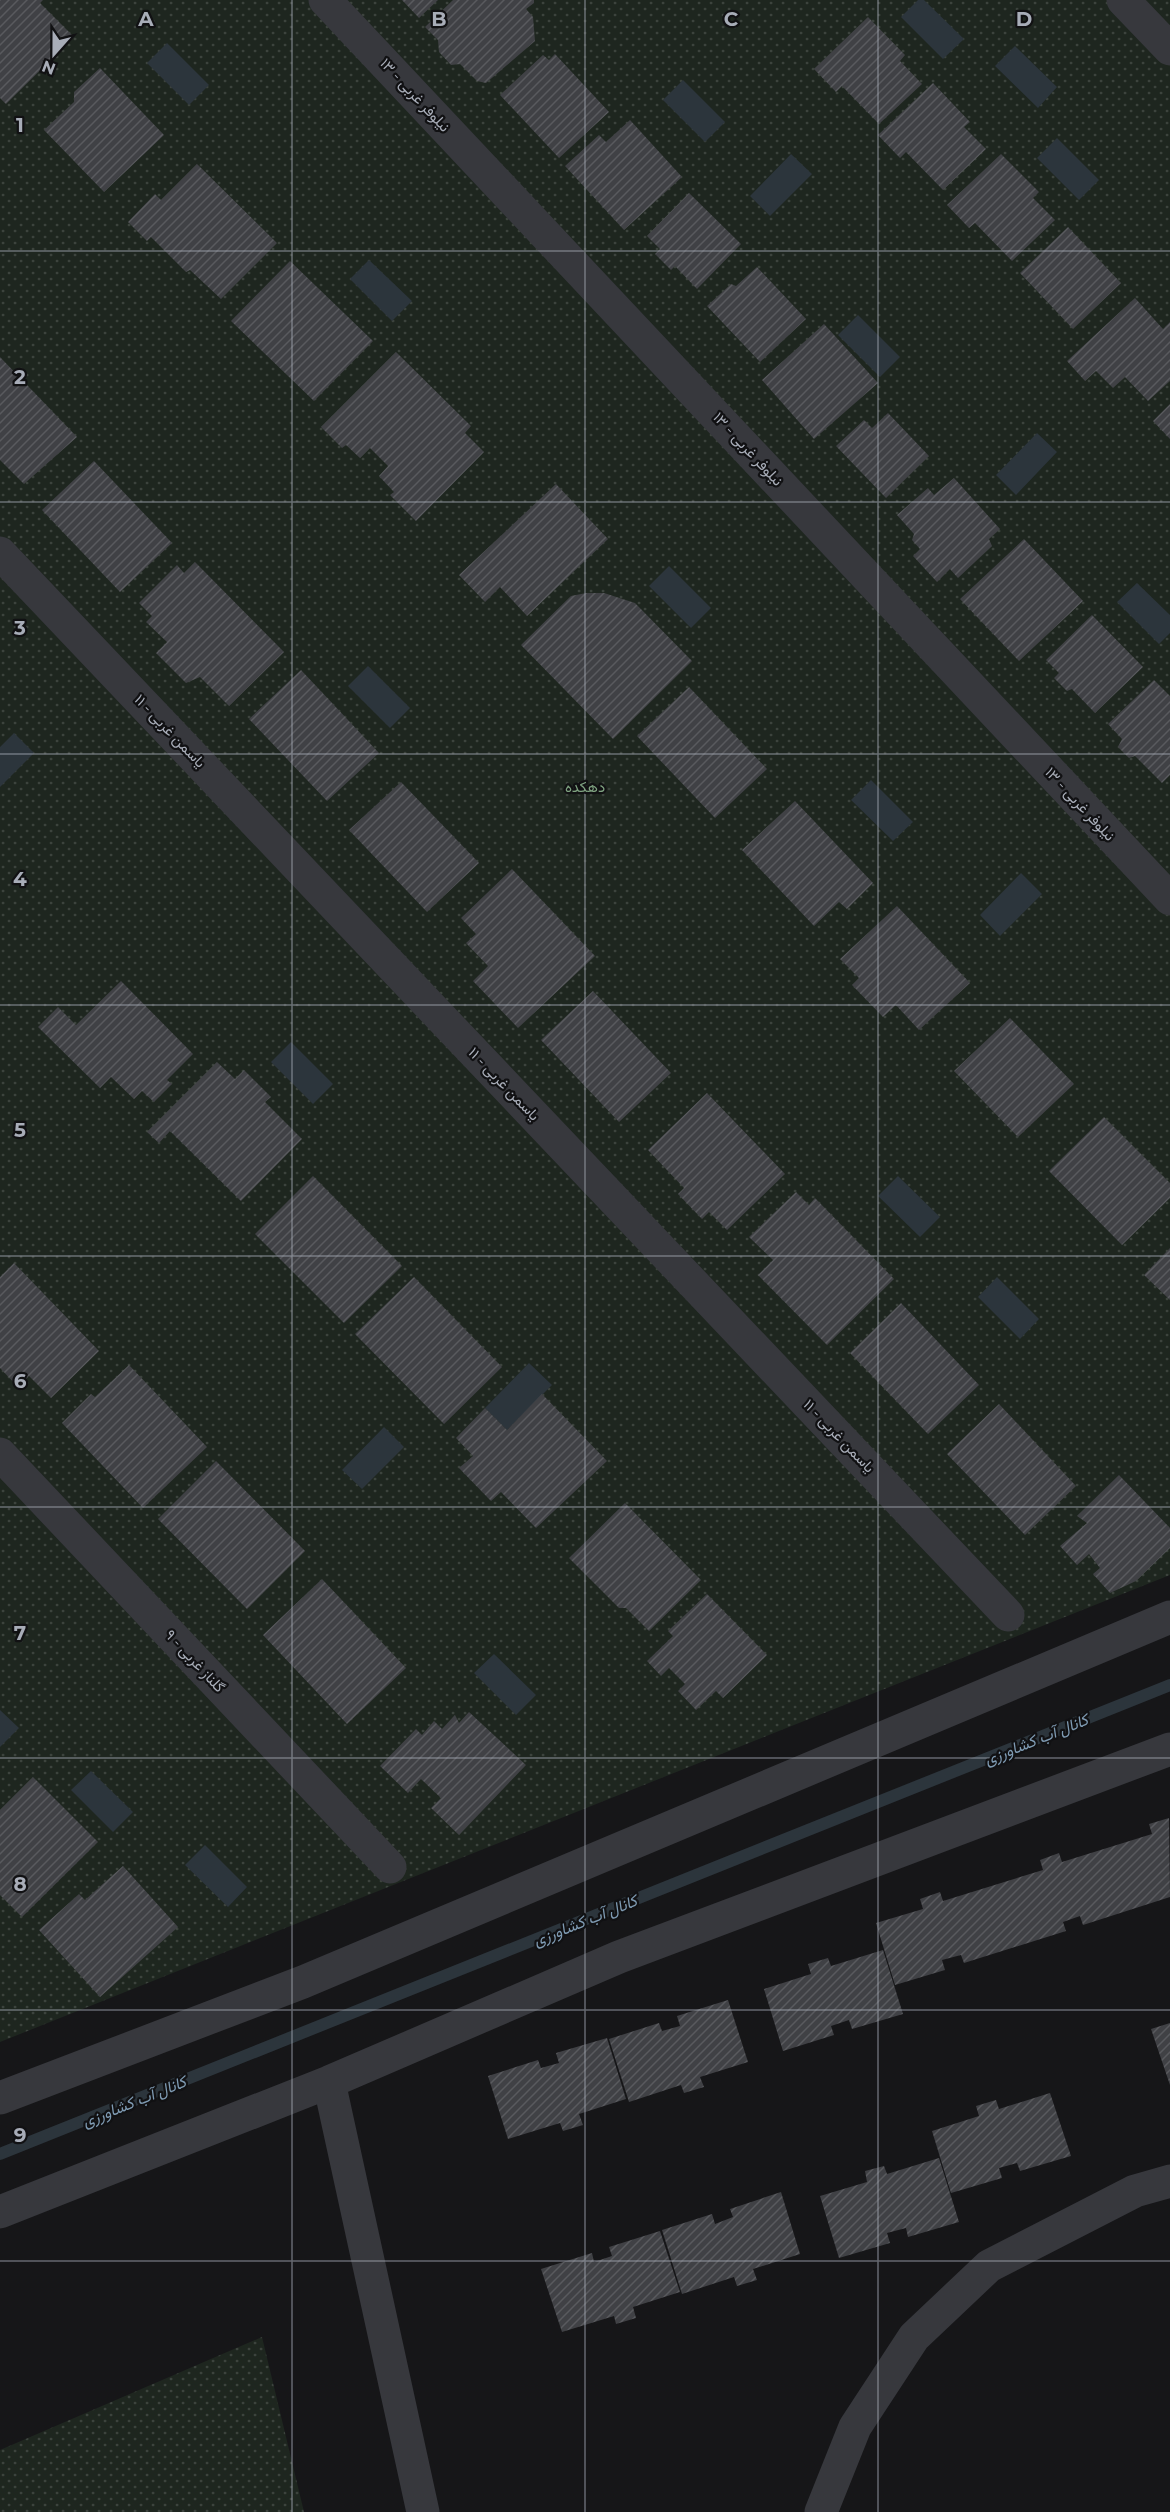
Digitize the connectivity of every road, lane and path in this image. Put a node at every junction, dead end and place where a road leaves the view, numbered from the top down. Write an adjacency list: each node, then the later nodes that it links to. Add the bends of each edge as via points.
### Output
1 (325, 0): 5 (street, نیلوفر غربی - ۱۳)
2 (1124, 0): 3 (street)
3 (1170, 49)
4 (0, 553): 7 (street, یاسمن غربی - ۱۱)
5 (1170, 899)
6 (0, 1454): 10 (street, گلناز غربی - ۹)
7 (1008, 1615)
8 (1170, 1617): 12 (street, via 303,1982)
9 (1170, 1749): 11 (street, via 619,1958)
10 (390, 1867)
11 (329, 2082): 14 (street); 15 (street)
12 (0, 2098)
13 (1170, 2181): 16 (street, via 1135,2192 990,2266 914,2337 855,2427)
14 (0, 2212)
15 (423, 2512)
16 (821, 2512)

